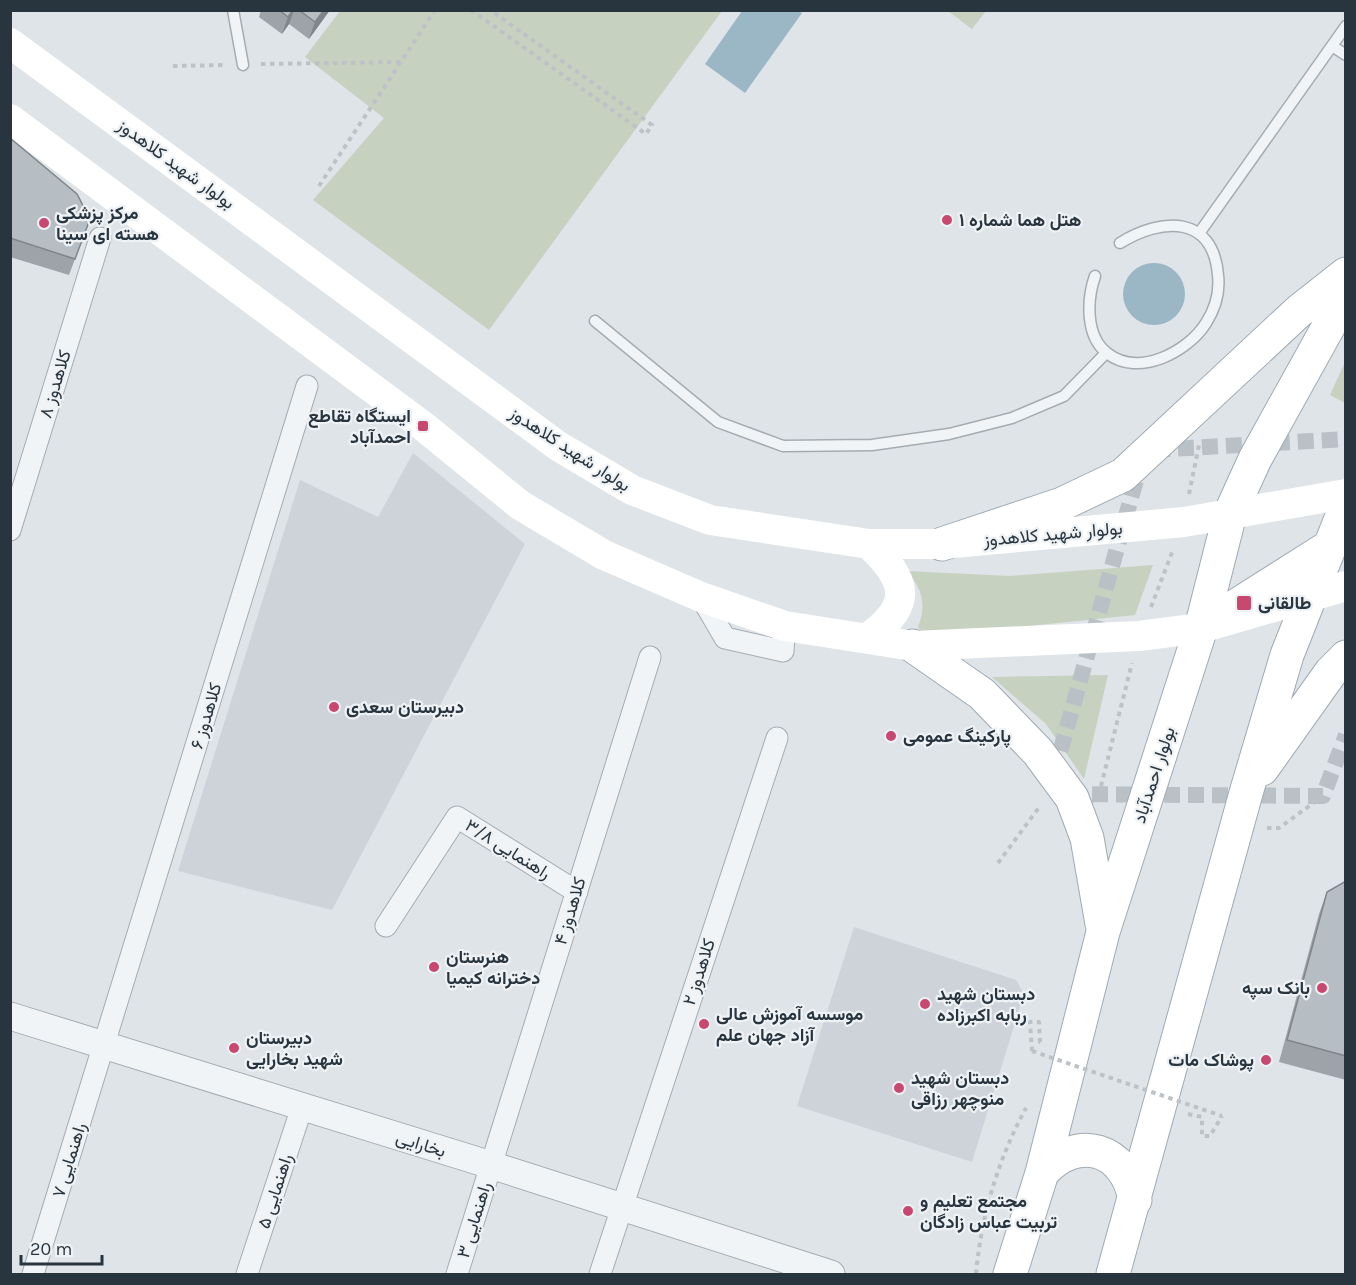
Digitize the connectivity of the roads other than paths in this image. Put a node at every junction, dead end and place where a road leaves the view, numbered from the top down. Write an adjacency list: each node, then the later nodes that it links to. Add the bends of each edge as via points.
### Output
1 (233, 10): 6 (lane)
2 (1346, 26): 4 (lane)
3 (10, 43): 21 (main road, بولوار شهید کلاهدوز, via 558,446 632,490 710,520)
4 (1332, 46): 5 (lane); 8 (lane)
5 (1346, 55)
6 (243, 65)
7 (10, 119): 27 (main road, via 423,426 520,504 604,555 701,597 785,626)
8 (1200, 232): 10 (lane, via 1178,225 1153,227); 15 (lane, via 1217,256 1219,281 1216,304 1207,323 1176,352 1155,360 1130,363)
9 (100, 238): 20 (street, کلاهدوز ۸)
10 (1120, 243)
11 (1346, 274): 22 (main road, via 1299,311 1123,475 1062,504)
12 (1095, 276): 15 (lane, via 1090,306 1092,331)
13 (1346, 295): 19 (main road, بولوار احمدآباد, via 1255,459)
14 (595, 321): 15 (lane, via 718,422 783,446 872,445 949,434 1012,418 1064,396)
15 (1106, 353)
16 (307, 386): 37 (street, کلاهدوز ۶)
17 (1346, 494): 19 (main road, بولوار شهید کلاهدوز)
18 (1346, 506): 23 (main road)
19 (1230, 514): 22 (main road, بولوار شهید کلاهدوز, via 1184,522); 26 (main road, بولوار احمدآباد)
20 (10, 530)
21 (869, 544): 22 (main road, بولوار شهید کلاهدوز); 27 (main road, via 888,562 899,583 899,602 890,622)
22 (942, 544)
23 (1338, 544): 25 (main road); 26 (main road)
24 (1346, 586): 25 (main road)
25 (1309, 595): 26 (main road); 32 (main road)
26 (1201, 628): 28 (main road, via 1139,636); 35 (main road, بولوار احمدآباد)
27 (868, 638): 28 (main road)
28 (913, 646): 35 (main road, via 982,694 1038,752 1072,798 1087,838)
29 (650, 657): 33 (street, کلاهدوز ۴)
30 (1346, 657): 32 (main road, via 1331,672)
31 (777, 738): 42 (street, کلاهدوز ۲)
32 (1246, 793): 41 (main road)
33 (577, 892): 34 (street, راهنمایی ۳/۸, via 457,817); 39 (street, کلاهدوز ۴)
34 (386, 926)
35 (1103, 932): 40 (main road, بولوار احمدآباد)
36 (10, 1016): 37 (street, بخارایی)
37 (105, 1046): 38 (street, بخارایی); 44 (street, راهنمایی ۷)
38 (302, 1107): 39 (street, بخارایی); 45 (street, راهنمایی ۵)
39 (491, 1165): 42 (street, بخارایی); 46 (street, راهنمایی ۳)
40 (1042, 1173): 41 (main road, via 1066,1153 1082,1149 1098,1152 1125,1169); 49 (main road, بولوار احمدآباد)
41 (1136, 1200): 50 (main road)
42 (621, 1207): 43 (street, بخارایی); 47 (street, کلاهدوز ۲)
43 (791, 1268): 48 (street, بخارایی)
44 (33, 1275)
45 (248, 1275)
46 (457, 1275)
47 (600, 1275)
48 (831, 1275)
49 (1010, 1275)
50 (1113, 1275)

